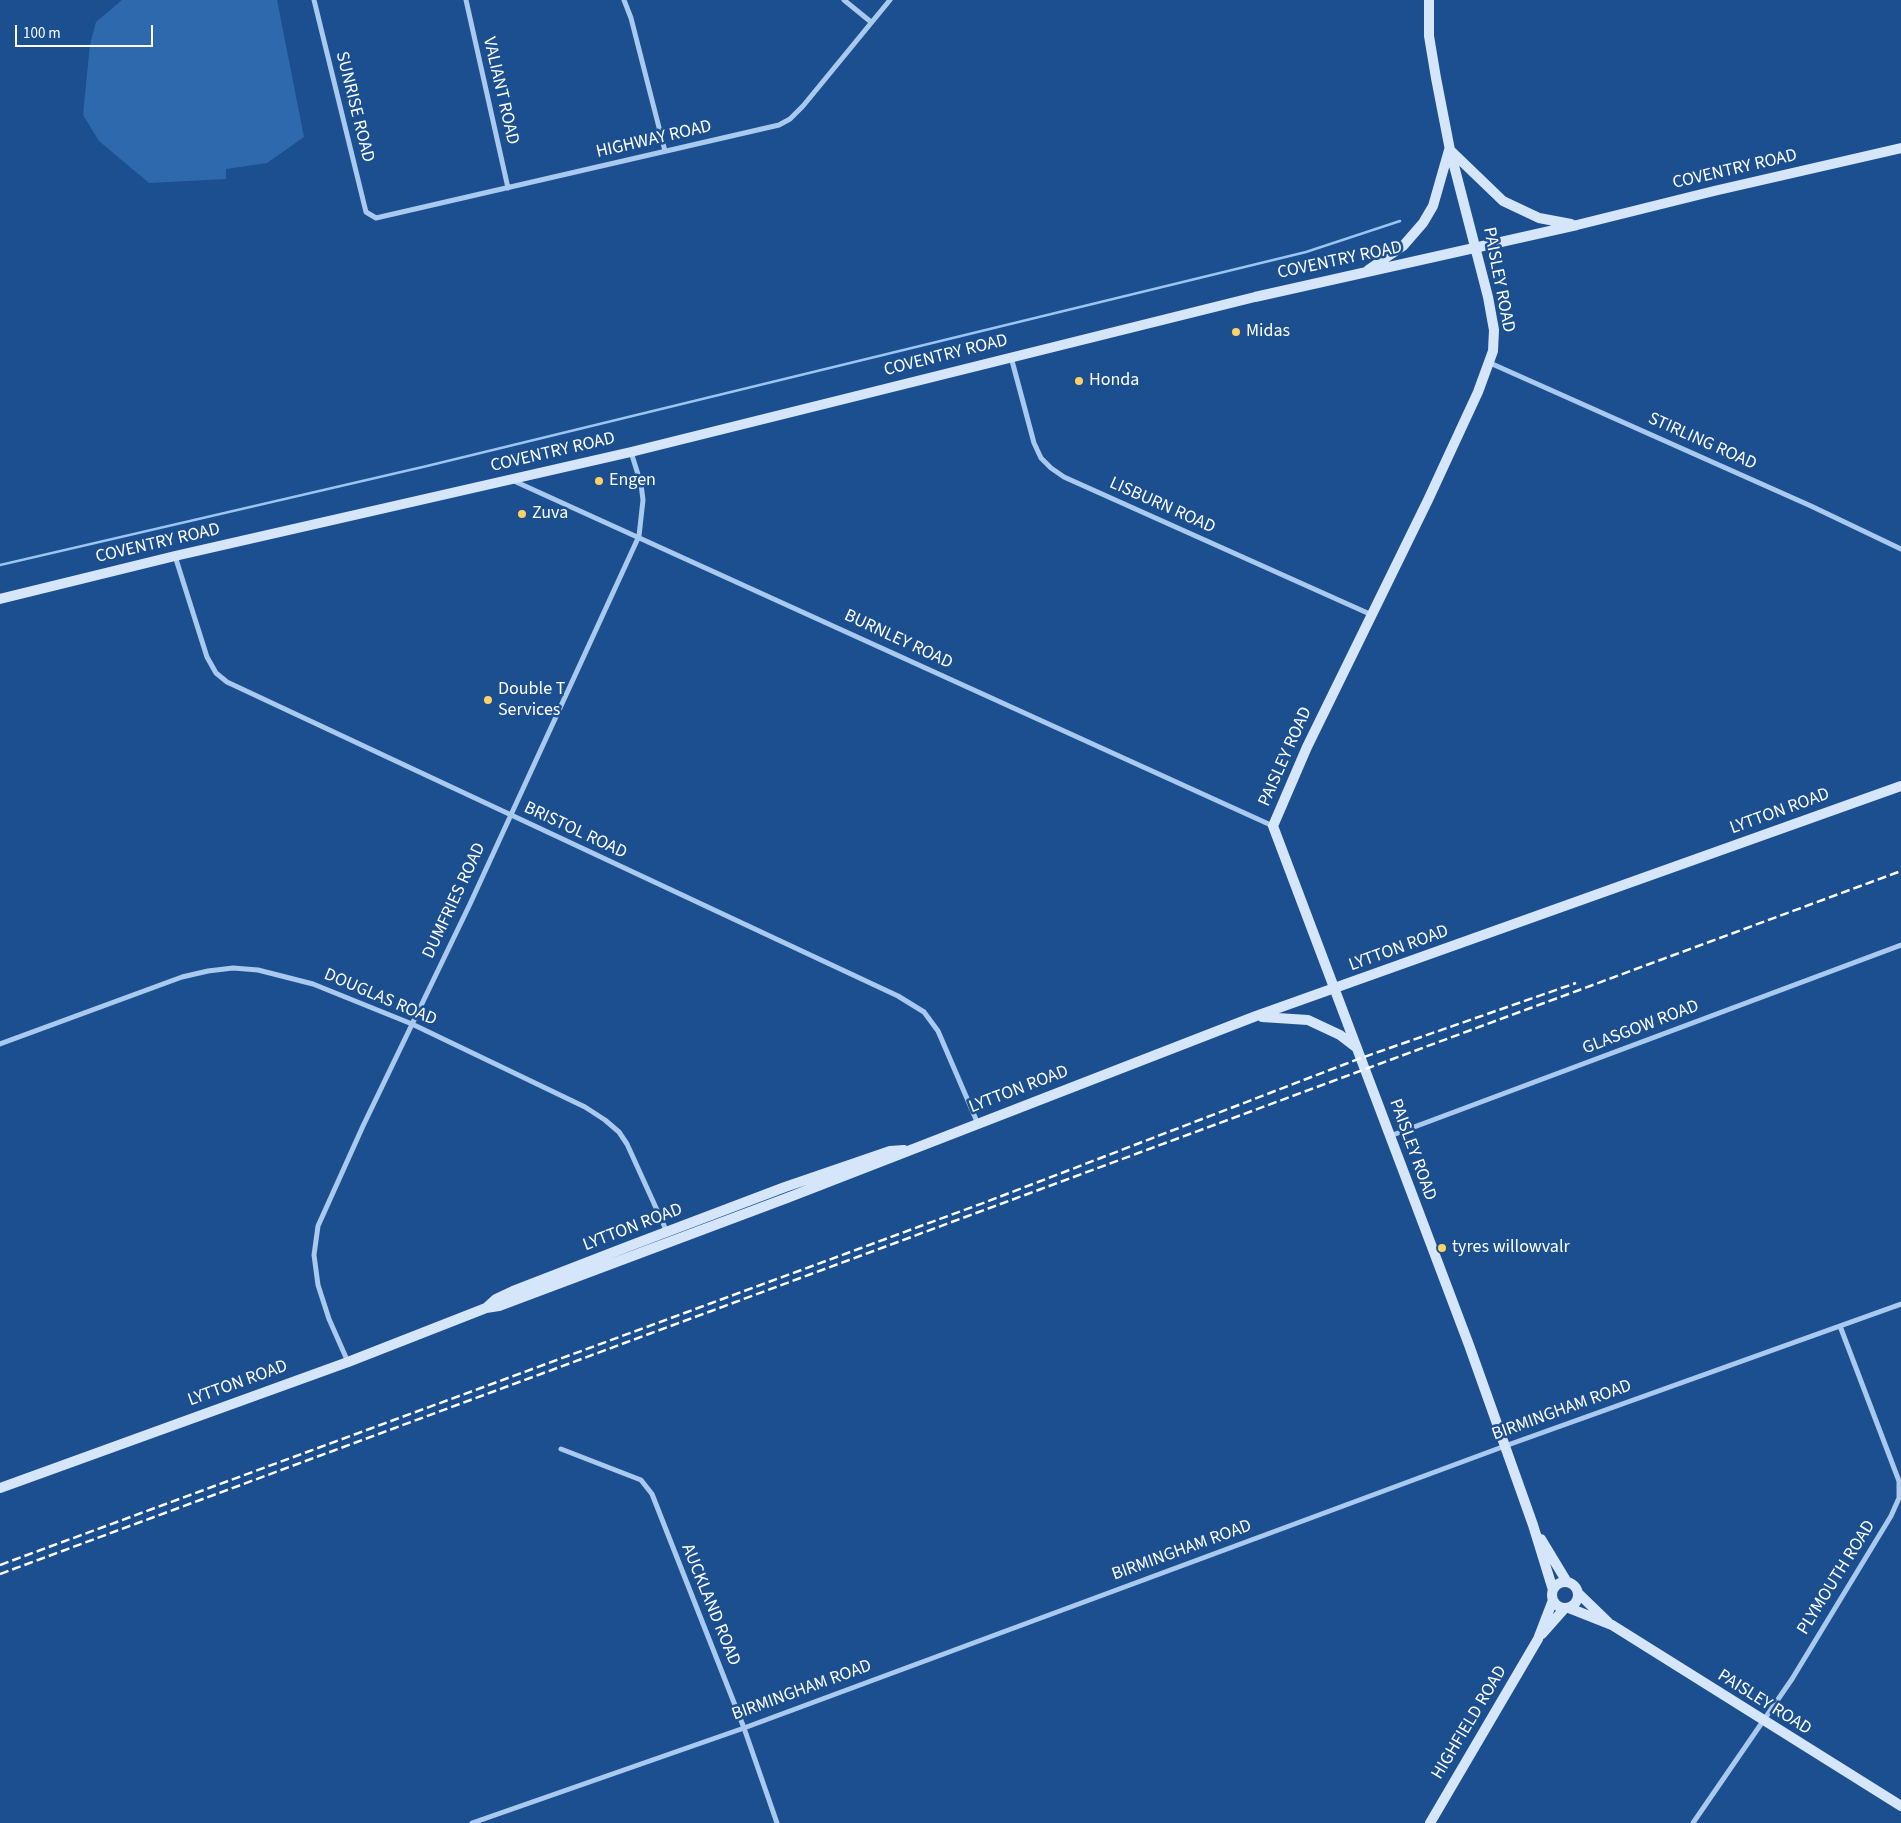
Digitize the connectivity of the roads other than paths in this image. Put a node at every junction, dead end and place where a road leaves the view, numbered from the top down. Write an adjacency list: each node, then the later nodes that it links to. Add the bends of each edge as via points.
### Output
1 (314, 0): 12 (street, SUNRISE ROAD, via 366,212)
2 (466, 0): 11 (street, VALIANT ROAD)
3 (624, 0): 10 (street)
4 (844, 0): 7 (street)
5 (890, 0): 7 (street, HIGHWAY ROAD)
6 (1429, 0): 9 (main road, PAISLEY ROAD, via 1429,36)
7 (871, 22): 10 (street, HIGHWAY ROAD, via 790,119 770,127)
8 (1901, 148): 13 (main road, COVENTRY ROAD)
9 (1450, 150): 13 (main road, via 1492,192 1516,209 1540,218); 14 (main road, PAISLEY ROAD); 15 (main road, via 1433,206 1424,223 1403,246)
10 (665, 152): 11 (street, HIGHWAY ROAD)
11 (508, 188): 12 (street, HIGHWAY ROAD, via 380,218)
12 (372, 217)
13 (1577, 225): 14 (main road, COVENTRY ROAD)
14 (1476, 247): 15 (main road, COVENTRY ROAD); 17 (main road, PAISLEY ROAD, via 1494,330)
15 (1362, 274): 16 (main road, COVENTRY ROAD)
16 (1011, 357): 18 (main road, COVENTRY ROAD); 24 (street, LISBURN ROAD, via 1034,442 1041,458 1051,468)
17 (1490, 363): 21 (street, STIRLING ROAD); 24 (main road, PAISLEY ROAD)
18 (631, 452): 19 (main road, COVENTRY ROAD); 20 (street, DUMFRIES ROAD, via 643,500)
19 (511, 480): 20 (street, BURNLEY ROAD); 22 (main road, COVENTRY ROAD)
20 (639, 536): 26 (street, DUMFRIES ROAD); 27 (street, BURNLEY ROAD)
21 (1901, 549)
22 (175, 556): 23 (main road, COVENTRY ROAD); 26 (street, BRISTOL ROAD, via 207,657 216,673 227,682)
23 (0, 599)
24 (1372, 615): 27 (main road, PAISLEY ROAD)
25 (1901, 786): 29 (main road, LYTTON ROAD)
26 (510, 815): 31 (street, DUMFRIES ROAD); 34 (street, BRISTOL ROAD, via 898,996 924,1012 938,1031)
27 (1273, 826): 29 (main road, PAISLEY ROAD)
28 (1901, 945): 35 (street, GLASGOW ROAD)
29 (1334, 989): 30 (main road, LYTTON ROAD); 33 (main road, PAISLEY ROAD)
30 (1256, 1016): 33 (main road, via 1308,1020 1340,1035); 34 (main road, LYTTON ROAD)
31 (412, 1024): 32 (street, DOUGLAS ROAD, via 313,984 258,970 233,968 182,977); 36 (street, DOUGLAS ROAD, via 606,1120 627,1144); 39 (street, DUMFRIES ROAD, via 318,1226 314,1255 318,1285)
32 (0, 1044)
33 (1358, 1048): 35 (main road, PAISLEY ROAD)
34 (978, 1124): 36 (main road, LYTTON ROAD, via 893,1158)
35 (1390, 1136): 40 (main road, PAISLEY ROAD)
36 (669, 1236): 39 (main road, LYTTON ROAD, via 508,1303 486,1308)
37 (1901, 1304): 38 (street, BIRMINGHAM ROAD)
38 (1840, 1326): 40 (street, BIRMINGHAM ROAD); 50 (street, PLYMOUTH ROAD, via 1899,1480 1899,1498 1892,1516)
39 (348, 1362): 42 (main road, LYTTON ROAD)
40 (1505, 1446): 43 (main road, PAISLEY ROAD); 51 (street, BIRMINGHAM ROAD)
41 (562, 1449): 51 (street, AUCKLAND ROAD, via 641,1480 652,1494)
42 (0, 1488)
43 (1533, 1525): 44 (main road, PAISLEY ROAD); 46 (main road, PAISLEY ROAD)
44 (1567, 1582): 45 (main road); 46 (main road, via 1558,1584)
45 (1578, 1593): 47 (main road, via 1576,1604); 48 (main road, PAISLEY ROAD)
46 (1553, 1595): 47 (main road, via 1558,1606); 49 (main road, HIGHFIELD ROAD)
47 (1567, 1608): 48 (main road, PAISLEY ROAD); 49 (main road, HIGHFIELD ROAD)
48 (1612, 1625): 50 (main road, PAISLEY ROAD)
49 (1538, 1639): 55 (main road, HIGHFIELD ROAD)
50 (1765, 1720): 52 (main road, PAISLEY ROAD); 56 (street, PLYMOUTH ROAD)
51 (744, 1728): 53 (street, BIRMINGHAM ROAD); 54 (street, AUCKLAND ROAD)
52 (1901, 1806)
53 (472, 1823)
54 (777, 1823)
55 (1430, 1823)
56 (1693, 1823)

